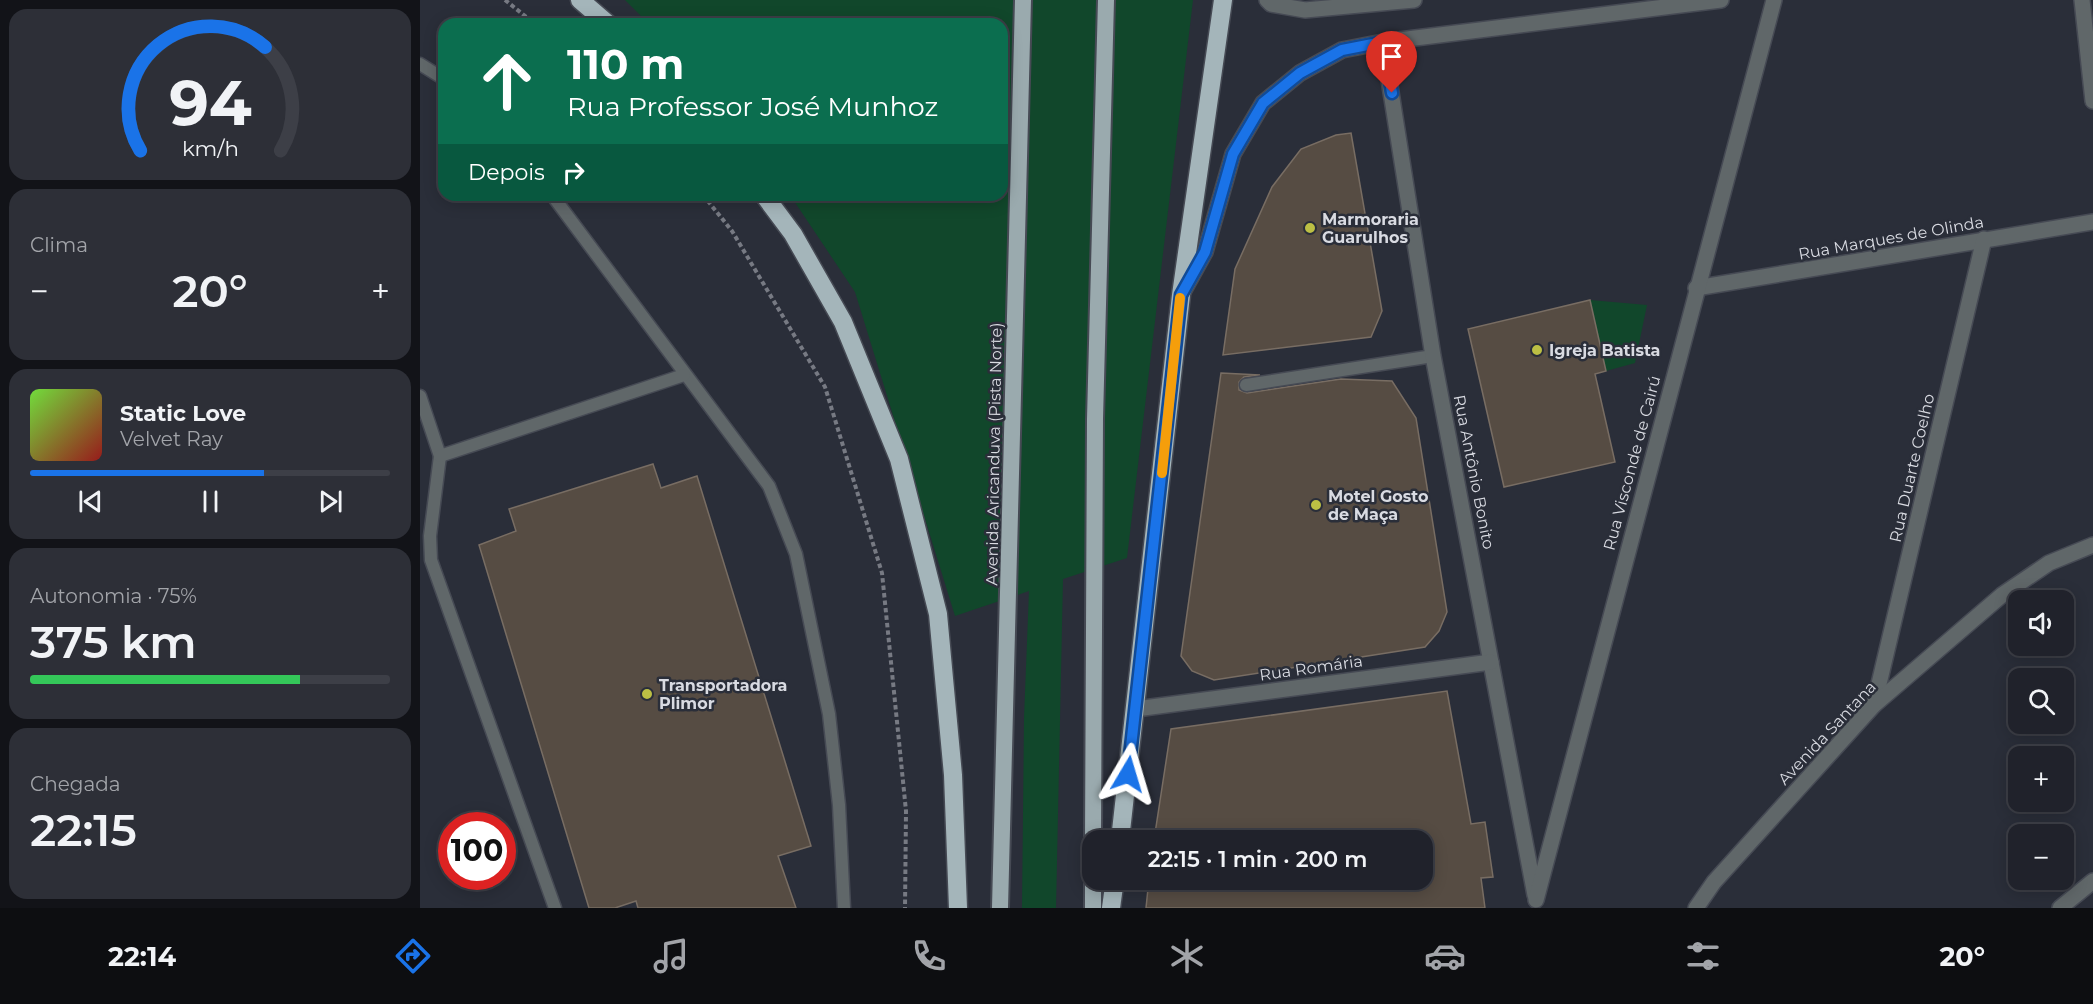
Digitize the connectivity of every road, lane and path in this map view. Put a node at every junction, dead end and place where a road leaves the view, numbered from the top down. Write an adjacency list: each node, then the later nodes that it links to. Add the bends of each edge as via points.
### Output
1 (505, 0): 12 (path)
2 (579, 0): 13 (highway)
3 (1023, 0): 44 (highway, Avenida Aricanduva (Pista Norte))
4 (1106, 0): 34 (highway, via 1095,419)
5 (1223, 0): 24 (highway)
6 (1267, 0): 7 (street, via 1305,10)
7 (1414, 0)
8 (1721, 0): 11 (street)
9 (1774, 0): 23 (street, Rua Visconde de Cairú)
10 (2082, 0): 17 (street)
11 (1701, 1): 14 (street)
12 (528, 18)
13 (601, 18)
14 (1383, 42): 24 (street, via 1342,50 1300,73 1263,103 1233,154 1205,252); 25 (street, Rua Antônio Bonito)
15 (420, 64): 16 (lane)
16 (438, 75)
17 (2093, 101)
18 (556, 201): 26 (lane)
19 (708, 201): 42 (path, via 732,231 825,387 882,573 906,811)
20 (768, 201): 43 (highway, via 793,234 843,322 899,459 938,614 953,775)
21 (2093, 222): 22 (street, Rua Marques de Olinda)
22 (1984, 239): 23 (street, Rua Marques de Olinda); 32 (street, Rua Duarte Coelho)
23 (1696, 288): 39 (street, Rua Visconde de Cairú)
24 (1181, 295): 33 (highway)
25 (1433, 356): 27 (lane); 31 (street, Rua Antônio Bonito)
26 (684, 375): 29 (lane); 41 (lane, via 769,486 796,554 829,714)
27 (1246, 385)
28 (420, 396): 29 (lane)
29 (440, 456): 40 (lane, via 430,536 431,560)
30 (2093, 545): 32 (street, Avenida Santana, via 2049,563 2002,595)
31 (1491, 662): 33 (street, Rua Romária); 39 (street, Rua Antônio Bonito)
32 (1874, 705): 47 (street, Avenida Santana, via 1714,882)
33 (1136, 709): 35 (highway)
34 (1093, 830)
35 (1121, 830)
36 (2093, 881): 48 (street)
37 (1093, 890): 45 (highway)
38 (1113, 890): 46 (highway)
39 (1536, 904)
40 (555, 908)
41 (844, 908)
42 (905, 908)
43 (958, 908)
44 (1000, 908)
45 (1093, 908)
46 (1111, 908)
47 (1696, 908)
48 (2060, 908)

